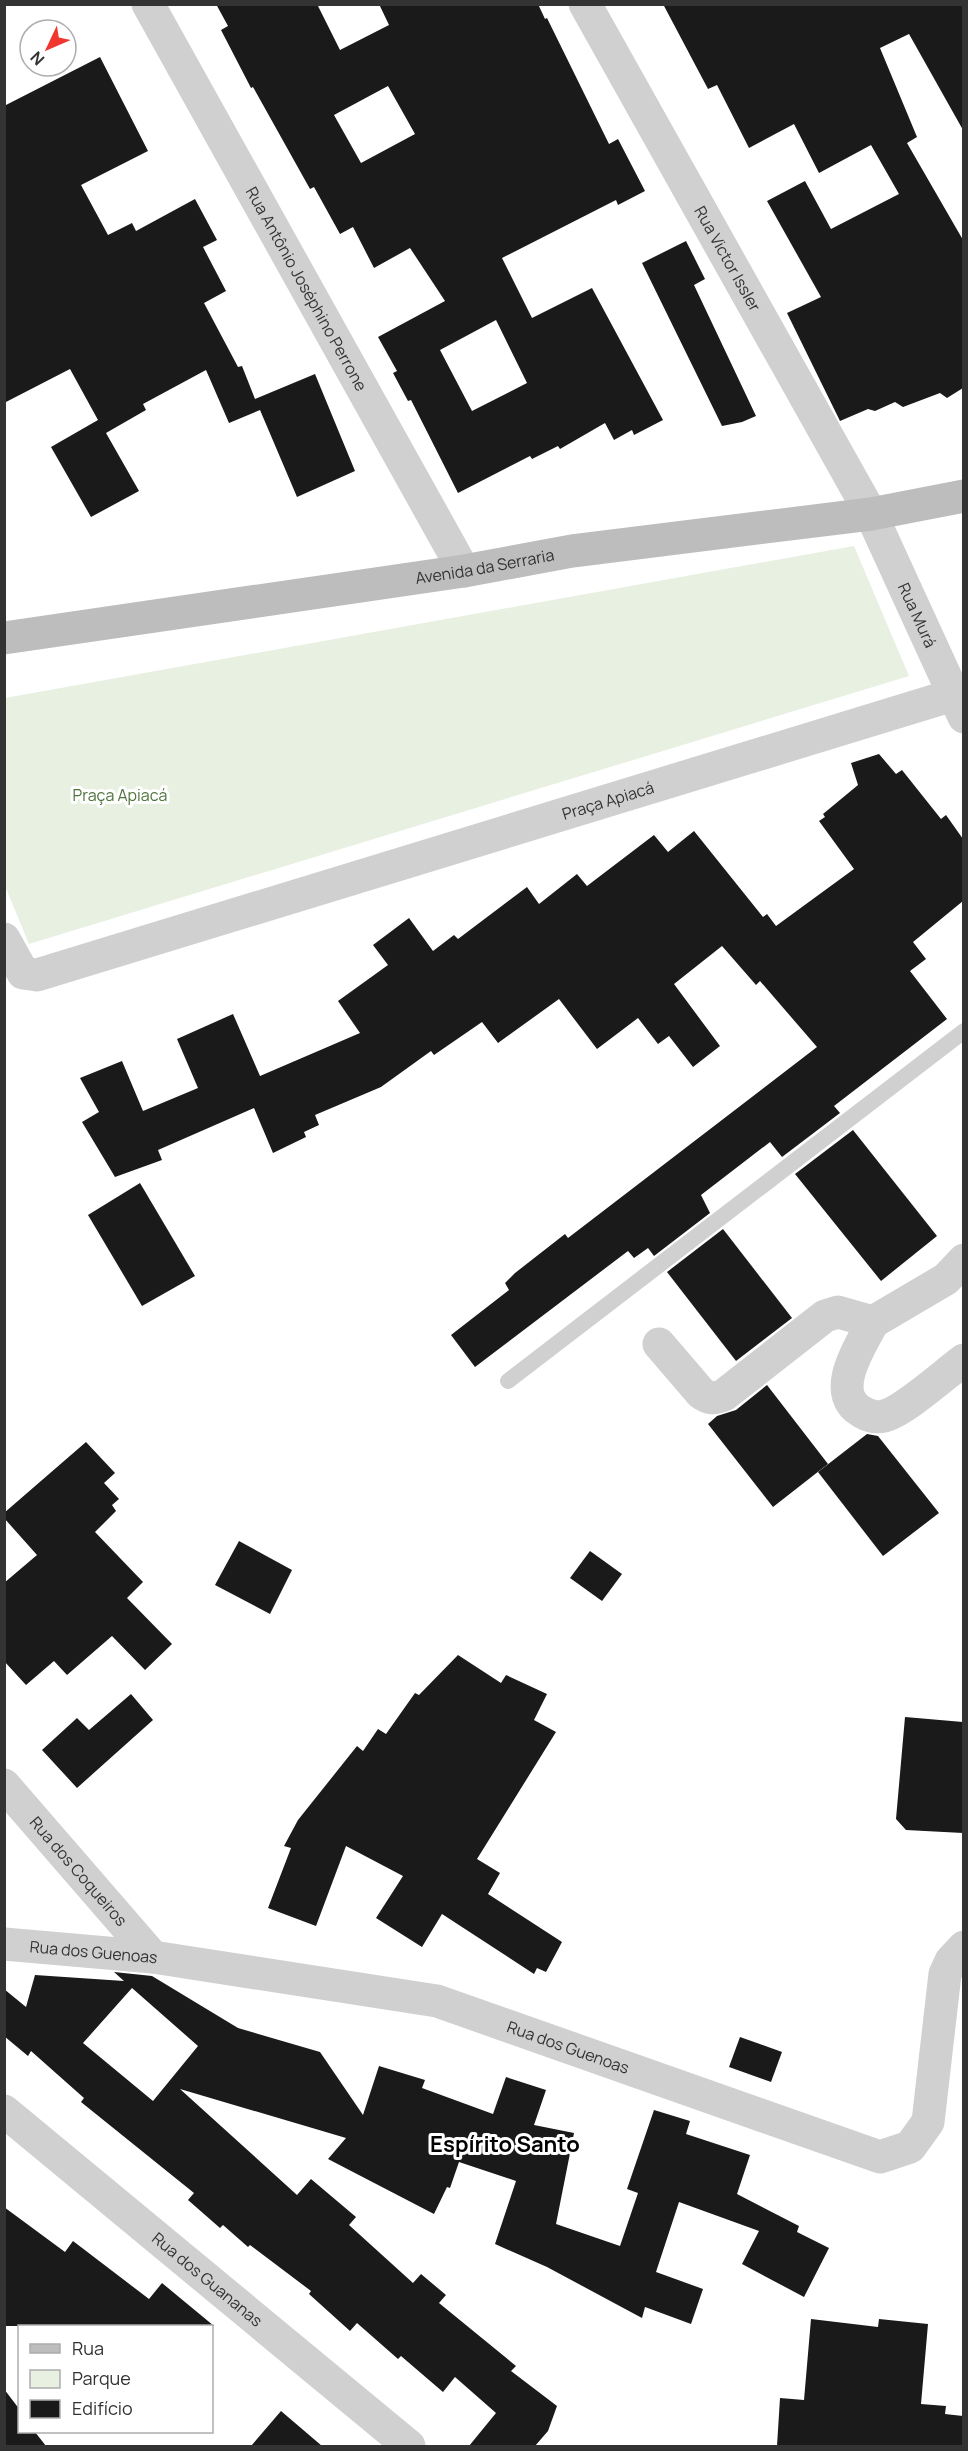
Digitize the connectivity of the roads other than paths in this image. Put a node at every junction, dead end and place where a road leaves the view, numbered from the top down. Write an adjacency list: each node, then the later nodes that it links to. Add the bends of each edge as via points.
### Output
1 (148, 4): 5 (street, Rua Antônio Joséphino Perrone)
2 (585, 4): 4 (street, Rua Victor Issler)
3 (963, 496): 4 (main road, Avenida da Serraria)
4 (871, 514): 5 (main road, Avenida da Serraria, via 572,551); 7 (street, Rua Murá)
5 (464, 570): 6 (main road, Avenida da Serraria)
6 (4, 638)
7 (958, 706): 8 (street, Praça Apiacá, via 38,975 22,973)
8 (4, 939)
9 (963, 1031): 14 (lane)
10 (963, 1260): 11 (street, via 946,1280)
11 (873, 1322): 12 (street, via 831,1313 716,1398 701,1392); 13 (street, via 849,1368 848,1393 856,1409 870,1416 885,1416 900,1407)
12 (659, 1344)
13 (963, 1360)
14 (508, 1381)
15 (4, 1785): 18 (street, Rua dos Coqueiros)
16 (4, 1944): 18 (street, Rua dos Guenoas)
17 (963, 1947): 18 (street, Rua dos Guenoas, via 945,1974 928,2122 910,2147 880,2157 436,2001)
18 (153, 1957)
19 (4, 2111): 20 (street, Rua dos Guananas)
20 (410, 2446)

